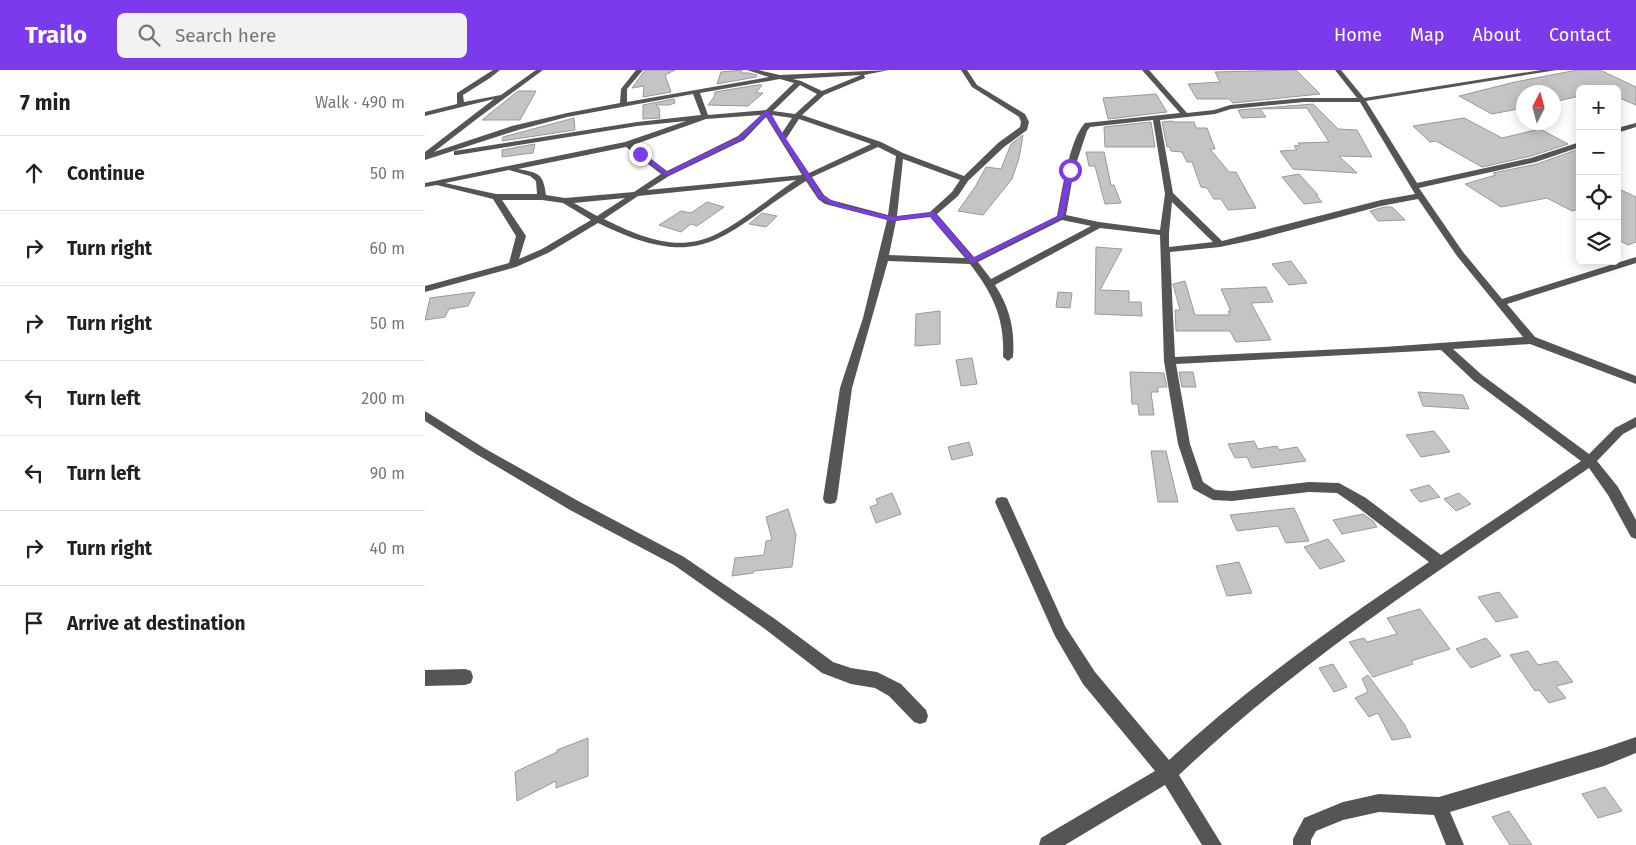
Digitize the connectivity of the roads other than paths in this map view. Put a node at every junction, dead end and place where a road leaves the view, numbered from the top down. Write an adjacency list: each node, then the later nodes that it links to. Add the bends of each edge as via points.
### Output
1 (497, 70): 18 (street, via 465,87 459,94)
2 (540, 70): 14 (street)
3 (640, 70): 17 (street, via 624,89)
4 (750, 70): 11 (street)
5 (886, 70): 10 (street)
6 (964, 70): 36 (street, via 975,86 1022,116 1025,122 1024,128)
7 (1145, 70): 21 (street)
8 (1338, 70): 16 (street)
9 (1554, 70): 16 (street)
10 (871, 73): 11 (street); 15 (street)
11 (782, 77): 12 (street); 13 (street)
12 (799, 82): 15 (street); 19 (street)
13 (696, 92): 17 (street); 23 (street)
14 (504, 94): 18 (street); 32 (street)
15 (822, 94): 22 (street)
16 (1362, 100): 21 (street, via 1304,100); 39 (street)
17 (623, 104): 32 (street, via 515,128)
18 (461, 105): 20 (street)
19 (767, 112): 22 (street); 23 (street); 27 (street); 34 (street, via 741,138)
20 (425, 114)
21 (1185, 115): 24 (street)
22 (797, 116): 27 (street); 29 (street)
23 (705, 117): 28 (street); 32 (street)
24 (1155, 118): 41 (street); 47 (street, via 1101,123 1083,130 1070,170)
25 (1636, 126): 26 (street)
26 (1621, 130)
27 (783, 140): 35 (street)
28 (627, 144): 33 (street); 34 (street)
29 (878, 144): 31 (street); 35 (street)
30 (1576, 145): 39 (street, via 1533,160)
31 (900, 155): 36 (street); 48 (street)
32 (425, 157)
33 (506, 169): 38 (street); 44 (street, via 533,174 541,180)
34 (666, 174): 40 (street)
35 (806, 177): 40 (street); 48 (street, via 828,202); 49 (street, via 716,238 697,244 676,246 648,240)
36 (965, 179): 46 (street, via 944,205)
37 (425, 184): 38 (street)
38 (436, 184): 43 (street)
39 (1415, 186): 42 (street)
40 (637, 194): 45 (street); 49 (street)
41 (1169, 194): 51 (street); 52 (street)
42 (1421, 196): 52 (street); 60 (street, via 1460,254)
43 (496, 197): 44 (street); 57 (street, via 521,236)
44 (542, 197): 45 (street)
45 (565, 201): 49 (street)
46 (932, 214): 48 (street); 56 (street)
47 (1061, 217): 50 (street); 56 (street)
48 (893, 219): 54 (street)
49 (597, 220): 57 (street, via 545,251)
50 (1099, 225): 51 (street); 58 (street)
51 (1164, 233): 53 (street)
52 (1220, 244): 53 (street)
53 (1166, 250): 64 (street)
54 (884, 258): 56 (street); 69 (street, via 846,388)
55 (1636, 260): 60 (street)
56 (972, 261): 58 (street)
57 (513, 265): 59 (street)
58 (988, 285): 63 (street, via 1006,318)
59 (425, 289)
60 (1500, 303): 61 (street)
61 (1531, 340): 62 (street); 65 (street)
62 (1443, 346): 64 (street); 68 (street, via 1478,378)
63 (1008, 357)
64 (1170, 361): 72 (street, via 1185,444 1198,485 1213,495 1232,496 1309,486 1339,488)
65 (1636, 380)
66 (425, 415): 75 (street, via 575,506 679,561 828,668 877,680 895,690)
67 (1636, 421): 68 (street, via 1619,431)
68 (1590, 461): 71 (street, via 1613,491); 72 (street)
69 (830, 498)
70 (1002, 502): 77 (street, via 1060,631 1089,678)
71 (1636, 533)
72 (1441, 563): 77 (street, via 1338,632 1219,725)
73 (465, 677): 74 (street)
74 (425, 678)
75 (920, 716)
76 (1636, 745): 78 (street)
77 (1168, 773): 79 (street); 80 (street)
78 (1439, 806): 81 (street, via 1379,803 1343,811 1310,824); 82 (street)
79 (1048, 845)
80 (1213, 845)
81 (1302, 845)
82 (1455, 845)

